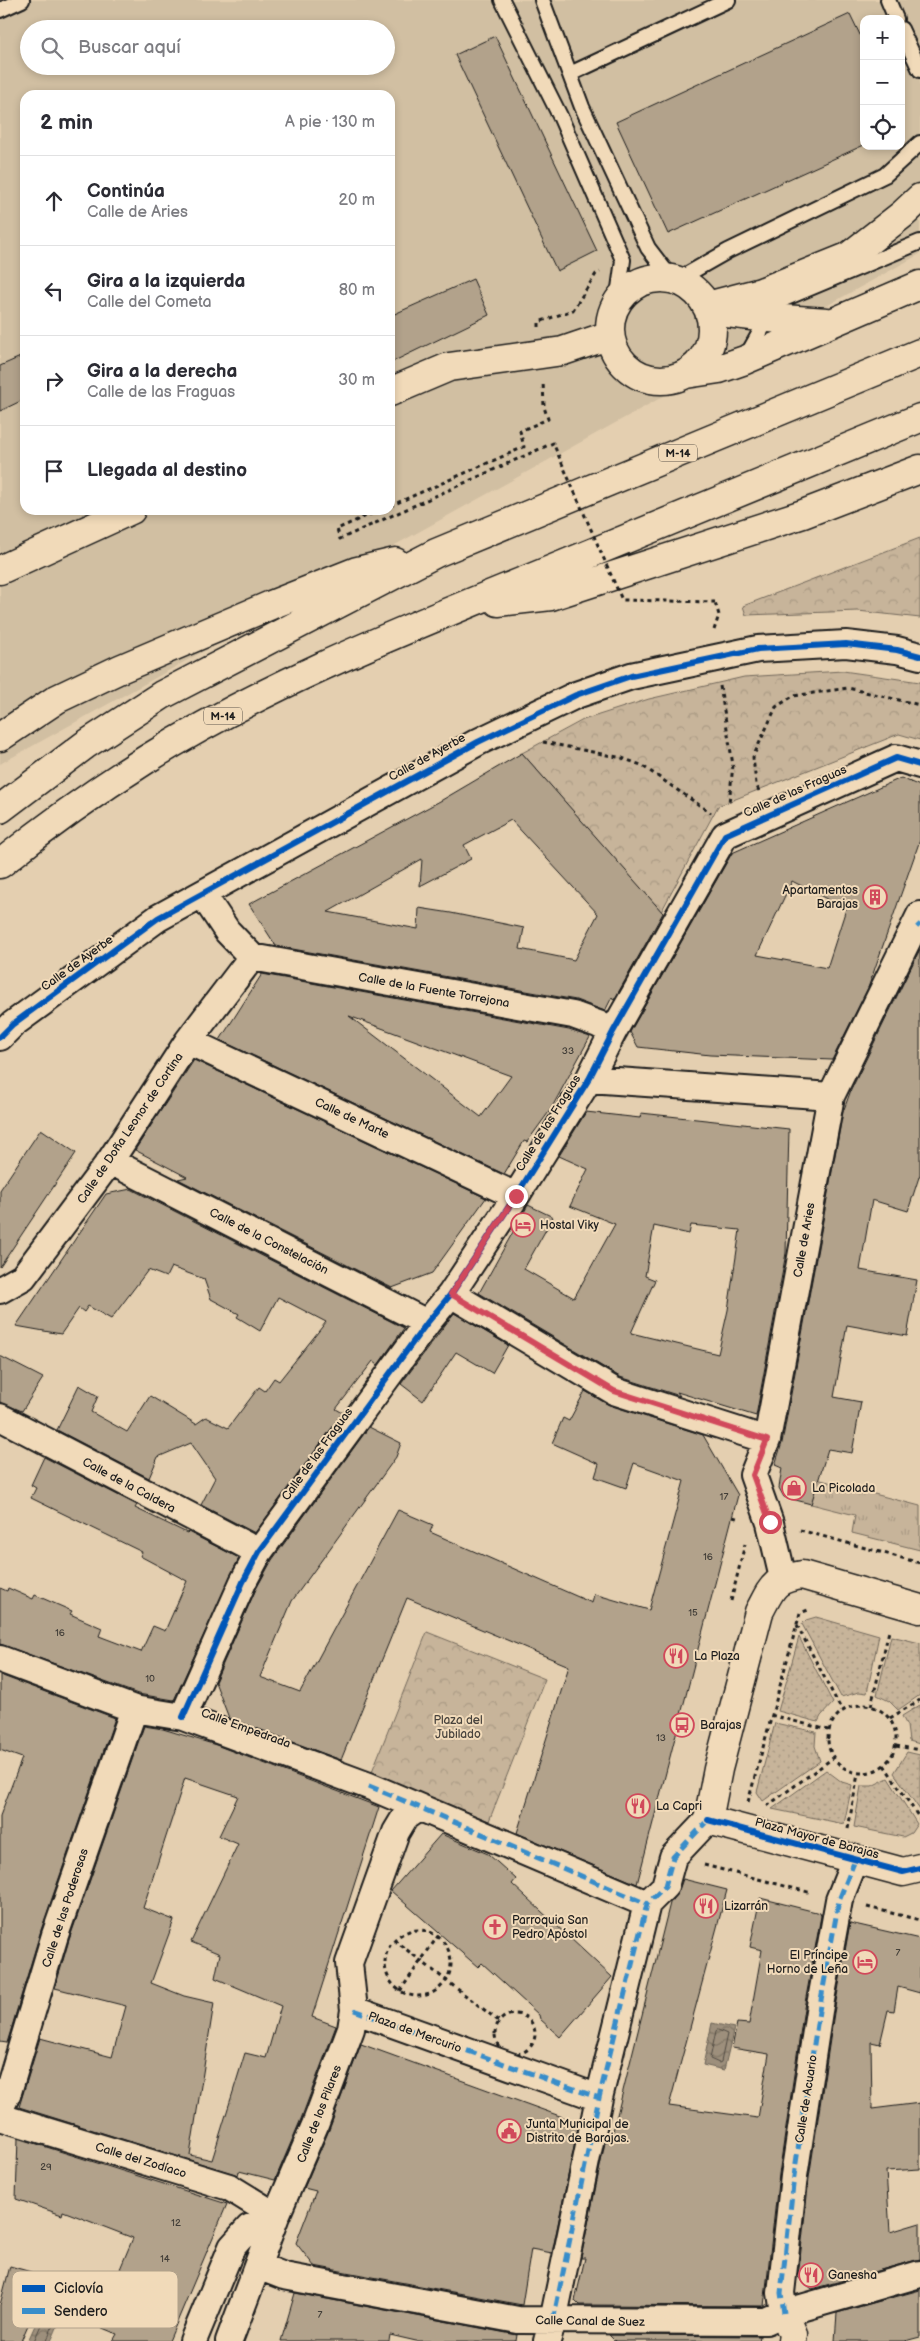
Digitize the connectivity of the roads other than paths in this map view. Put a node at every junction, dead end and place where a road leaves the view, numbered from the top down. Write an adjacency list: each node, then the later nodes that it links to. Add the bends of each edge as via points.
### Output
1 (22, 0): 6 (lane)
2 (502, 0): 16 (lane, via 560,116 623,260)
3 (542, 0): 10 (lane)
4 (728, 0): 10 (lane)
5 (888, 0): 7 (lane)
6 (0, 10)
7 (894, 15)
8 (905, 38): 9 (lane)
9 (920, 70)
10 (570, 74): 14 (lane, via 582,107 648,248)
11 (920, 143): 14 (lane, via 885,175)
12 (920, 198): 17 (main road, via 848,257)
13 (920, 242): 17 (lane)
14 (674, 279): 16 (main road, via 655,278 640,282 626,290); 18 (main road, via 696,291)
15 (920, 285): 19 (main road)
16 (617, 303): 20 (main road, via 610,318)
17 (766, 306): 18 (main road); 19 (main road); 22 (lane)
18 (708, 308): 23 (main road, via 712,329 709,347 700,362)
19 (831, 322): 22 (main road)
20 (610, 335): 23 (main road, via 616,354 629,369 647,378 667,380); 24 (main road, via 563,351 449,367)
21 (920, 353): 28 (main road, M-14)
22 (745, 360): 23 (main road, via 719,369)
23 (686, 374)
24 (395, 390)
25 (920, 418): 30 (main road, M-14)
26 (920, 469): 30 (main road, via 803,514 551,596)
27 (120, 515): 29 (main road)
28 (436, 553): 32 (main road, via 357,571 271,605 57,699); 34 (main road, M-14, via 162,695 85,745)
29 (0, 570)
30 (466, 605): 35 (main road, M-14, via 324,666 212,722 131,769 51,823)
31 (920, 656): 36 (street, Calle de Ayerbe, via 846,644 758,649 630,676 576,695 478,742)
32 (0, 737)
33 (920, 765): 39 (street, Calle de las Fraguas, via 896,758 720,826)
34 (0, 809)
35 (0, 864)
36 (203, 894): 38 (street, via 227,931); 40 (street, Calle de Ayerbe, via 158,918 13,1024)
37 (919, 922): 43 (street, Calle de Aries)
38 (252, 957): 39 (street, Calle de la Fuente Torrejona, via 573,1015); 41 (street, Calle de Doña Leonor de Cortina)
39 (613, 1032): 42 (street, Calle de las Fraguas)
40 (0, 1037)
41 (188, 1041): 44 (street, Calle de Doña Leonor de Cortina); 45 (street, Calle de Marte)
42 (589, 1078): 43 (street); 45 (street, Calle de las Fraguas)
43 (830, 1096): 50 (street, Calle de Aries)
44 (110, 1161): 46 (street, Calle de Doña Leonor de Cortina, via 24,1277); 48 (street, Calle de la Constelación)
45 (516, 1196): 47 (street, Calle de las Fraguas)
46 (0, 1290)
47 (451, 1294): 48 (street, Calle de las Fraguas); 50 (street, via 614,1391)
48 (427, 1323): 51 (street, Calle de las Fraguas)
49 (0, 1417): 51 (street, Calle de la Caldera)
50 (767, 1440): 52 (street, Calle de Aries, via 753,1475 770,1522)
51 (259, 1552): 56 (street, Calle de las Fraguas)
52 (783, 1578): 53 (main road, via 802,1575); 58 (main road, via 770,1592 759,1612)
53 (920, 1609)
54 (0, 1658): 55 (street, Calle Empedrada)
55 (134, 1709): 56 (street, Calle Empedrada); 64 (street, Calle de las Poderosas, via 55,1936)
56 (183, 1717): 57 (street, Calle Empedrada, via 369,1786)
57 (418, 1808): 61 (street, Calle Empedrada); 62 (street, Plaza de Mercurio, via 405,1817 396,1832 349,1963)
58 (708, 1820): 59 (main road, Plaza Mayor de Barajas); 61 (street, via 673,1857 665,1886)
59 (855, 1860): 60 (main road, Plaza Mayor de Barajas, via 903,1872); 69 (street, Calle de Acuario, via 839,1900 819,2011 794,2176 782,2294)
60 (920, 1868)
61 (647, 1904): 63 (street)
62 (354, 2010): 63 (street, Plaza de Mercurio); 66 (street, Calle de los Pilares, via 351,2029 315,2125)
63 (599, 2098): 70 (street)
64 (0, 2109)
65 (0, 2117): 66 (street, Calle del Zodíaco, via 229,2187)
66 (276, 2216): 67 (street, Calle de los Pilares); 71 (street, via 250,2228 232,2247)
67 (258, 2266): 70 (street, Calle Canal de Suez, via 284,2276 518,2320); 72 (street, Calle de los Pilares)
68 (920, 2274): 69 (street, Calle Canal de Suez)
69 (784, 2313): 70 (street, Calle Canal de Suez, via 766,2321); 73 (main road, Calle de Acuario, via 793,2334)
70 (550, 2331)
71 (193, 2341)
72 (229, 2341)
73 (792, 2341)

